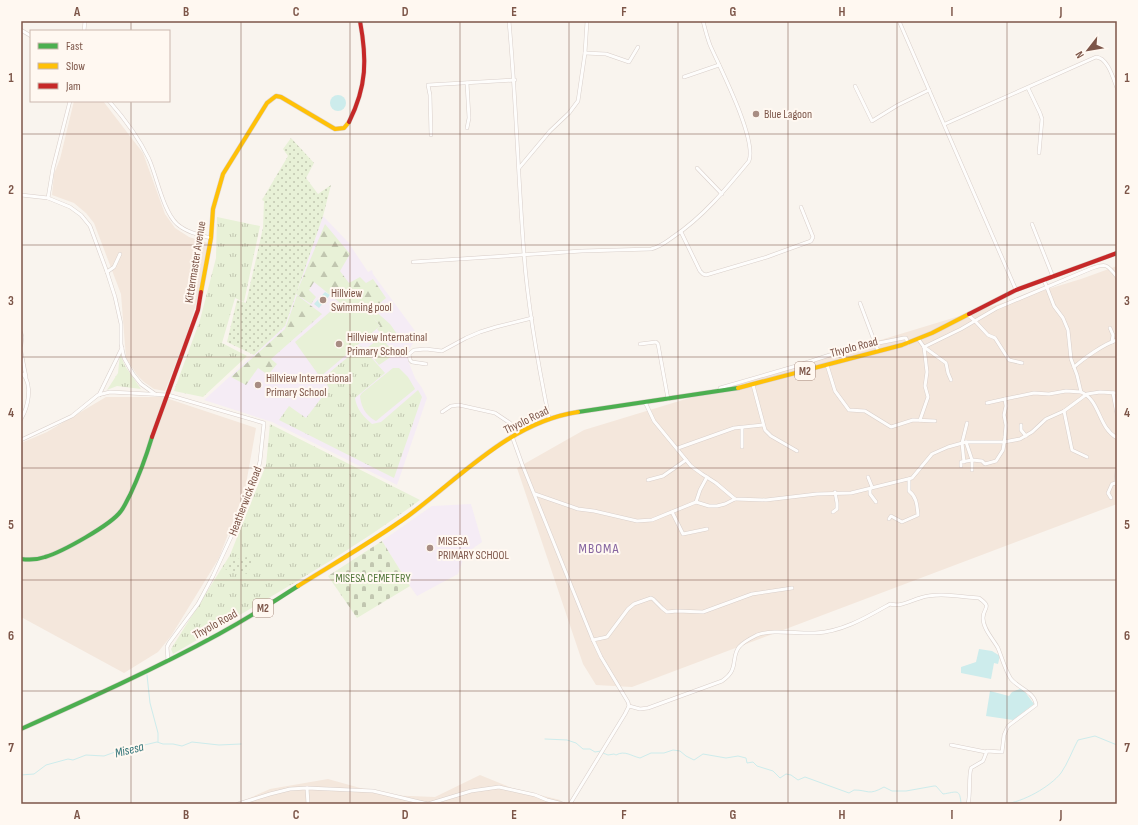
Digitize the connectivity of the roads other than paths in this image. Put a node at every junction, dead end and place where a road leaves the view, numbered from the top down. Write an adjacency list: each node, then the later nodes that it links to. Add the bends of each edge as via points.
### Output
1 (360, 21): 32 (main road, Kittermaster Avenue, via 365,71 356,108 349,124 341,129 335,129 275,96 267,103 223,174 213,209)
2 (510, 21): 12 (street)
3 (587, 21): 9 (street)
4 (703, 21): 10 (street)
5 (899, 21): 17 (street)
6 (21, 30): 7 (street)
7 (30, 35)
8 (638, 47): 9 (street, via 629,62 606,54)
9 (585, 52): 24 (street, via 578,101)
10 (719, 65): 11 (street); 26 (street, via 734,98 751,150 748,161)
11 (684, 77)
12 (515, 80): 13 (street); 24 (street)
13 (467, 82): 21 (street); 22 (street, via 428,85)
14 (854, 86): 17 (street, via 872,122 898,105)
15 (1028, 88): 16 (street, via 1099,57 1105,62); 20 (street); 23 (street, via 1042,119)
16 (1117, 88)
17 (929, 90): 20 (street)
18 (70, 102): 28 (street)
19 (110, 102): 32 (street, via 145,150 171,217 190,232)
20 (945, 124): 46 (street)
21 (467, 128)
22 (430, 135)
23 (1039, 153)
24 (519, 168): 35 (street)
25 (697, 168): 26 (street)
26 (722, 194): 31 (street)
27 (21, 195): 28 (street)
28 (48, 198): 39 (street, via 70,207 90,226)
29 (801, 206): 31 (street, via 813,237 811,241 706,275 700,271)
30 (1032, 224): 41 (street)
31 (681, 232): 35 (street, via 651,249)
32 (211, 238): 79 (main road, Kittermaster Avenue, via 198,310)
33 (1117, 253): 37 (main road, Thyolo Road / M2)
34 (120, 254): 39 (street, via 114,267)
35 (524, 254): 36 (street); 49 (street)
36 (413, 262)
37 (1086, 264): 38 (street); 40 (main road, Thyolo Road / M2)
38 (1090, 269): 42 (street, via 1106,265); 44 (street)
39 (107, 272): 61 (street, via 121,324)
40 (1059, 275): 41 (main road, Thyolo Road / M2); 44 (street)
41 (1053, 277): 43 (main road, Thyolo Road / M2)
42 (1117, 277)
43 (1044, 280): 45 (street); 46 (main road, Thyolo Road / M2)
44 (1062, 281): 45 (street)
45 (1047, 287): 50 (street, via 997,308); 67 (street, via 1056,310 1068,330)
46 (1016, 290): 48 (main road, Thyolo Road / M2)
47 (860, 303): 58 (street)
48 (968, 315): 50 (street); 53 (main road, Thyolo Road / M2)
49 (532, 318): 65 (street, via 496,326 442,351 414,350 409,354 412,362); 87 (street)
50 (975, 321): 60 (street); 64 (street, via 986,333 995,338 1009,360)
51 (1110, 328): 55 (street)
52 (21, 333): 59 (street)
53 (919, 340): 56 (main road, Thyolo Road / M2); 60 (street)
54 (1117, 340): 55 (street)
55 (1112, 342): 67 (street)
56 (908, 343): 58 (street, via 906,338); 63 (main road, Thyolo Road / M2)
57 (640, 344): 80 (street, via 658,344)
58 (875, 344): 63 (street); 72 (street, via 836,352 791,368 722,387 717,389)
59 (21, 345)
60 (924, 347): 70 (street, via 946,363); 89 (street, via 927,372 925,386 928,398)
61 (122, 348): 77 (street); 78 (street, via 124,358 133,374)
62 (21, 352): 69 (street)
63 (878, 352): 66 (main road, Thyolo Road / M2)
64 (1022, 363)
65 (426, 364)
66 (827, 365): 71 (main road, Thyolo Road / M2); 89 (street, via 835,391 849,410 865,411 892,427)
67 (1074, 367): 73 (street)
68 (21, 374): 69 (street)
69 (27, 379): 88 (street, via 29,389 26,409)
70 (951, 380)
71 (753, 385): 72 (main road, Thyolo Road / M2); 92 (street)
72 (717, 392): 80 (main road, Thyolo Road / M2)
73 (1082, 392): 76 (street); 81 (street, via 1034,393)
74 (1113, 393): 75 (street); 76 (street); 86 (street)
75 (1117, 393)
76 (1087, 394): 84 (street); 98 (street, via 1104,426)
77 (98, 395): 78 (street, via 110,392); 99 (street, via 72,416)
78 (156, 395): 79 (street)
79 (168, 395): 127 (main road, Kittermaster Avenue, via 138,478 117,516 60,551 37,559); 130 (street, Heatherwick Road, via 264,423 257,475 213,576 202,597 167,647)
80 (668, 399): 82 (main road, Thyolo Road / M2)
81 (1005, 399): 83 (street); 100 (street)
82 (645, 402): 87 (main road, Thyolo Road / M2); 103 (street, via 652,418)
83 (987, 403)
84 (1064, 411): 97 (street, via 1046,419); 105 (street, via 1072,450)
85 (442, 412): 95 (street, via 459,404 495,412)
86 (1117, 414)
87 (549, 418): 95 (main road, Thyolo Road / M2)
88 (21, 419)
89 (920, 420): 90 (street)
90 (935, 421)
91 (967, 423): 101 (street)
92 (764, 425): 94 (street); 104 (street, via 771,436)
93 (1021, 425): 97 (street, via 1021,430)
94 (742, 428): 102 (street); 103 (street, via 734,428)
95 (519, 432): 96 (main road, Thyolo Road / M2)
96 (512, 436): 118 (street); 130 (main road, Thyolo Road / M2, via 387,530 264,608)
97 (1026, 436): 100 (street)
98 (1117, 438)
99 (21, 440)
100 (1004, 442): 101 (street); 107 (street, via 1003,450 996,460 985,464)
101 (964, 443): 107 (street); 108 (street); 114 (street, via 932,454)
102 (742, 447)
103 (678, 448): 106 (street)
104 (797, 451)
105 (1087, 457)
106 (686, 460): 112 (street); 115 (street, via 663,476)
107 (972, 460): 108 (street); 111 (street)
108 (964, 462): 109 (street, via 961,462)
109 (961, 466)
110 (1117, 469): 119 (street, via 1116,483 1112,484 1108,493)
111 (972, 470)
112 (707, 477): 120 (street); 121 (street)
113 (868, 478): 116 (street, via 872,487)
114 (909, 479): 116 (street); 125 (street, via 909,491 914,494 918,515 902,522 891,516)
115 (648, 480)
116 (870, 489): 117 (street); 122 (street, via 870,494)
117 (835, 493): 120 (street, via 766,500); 124 (street, via 837,508)
118 (535, 494): 123 (street, via 578,509 637,521 652,520); 129 (street)
119 (1111, 498)
120 (735, 499): 121 (street, via 717,506)
121 (696, 502): 123 (street)
122 (876, 502)
123 (672, 512): 126 (street, via 683,534)
124 (833, 512)
125 (889, 519)
126 (707, 529)
127 (21, 559)
128 (792, 588): 129 (street, via 752,594 703,612 667,612 651,598 628,609 606,637)
129 (593, 640): 131 (street)
130 (168, 661): 132 (main road, Thyolo Road / M2)
131 (629, 706): 134 (street, via 648,708 722,681 733,670 739,647 759,635 830,632 850,625 890,604 905,604 921,597 979,598 987,605 983,618 985,625 1010,677 1036,702 1036,705 1008,726 1002,752); 143 (street)
132 (21, 729)
133 (951, 745): 134 (street)
134 (986, 752): 144 (street, via 983,761 971,768)
135 (307, 788): 137 (street, via 373,791); 138 (street, via 270,794); 139 (street)
136 (547, 800): 140 (street, via 499,787); 141 (street); 142 (street)
137 (417, 802): 140 (street)
138 (238, 804)
139 (308, 804)
140 (428, 804)
141 (549, 804)
142 (563, 804)
143 (570, 804)
144 (968, 804)

